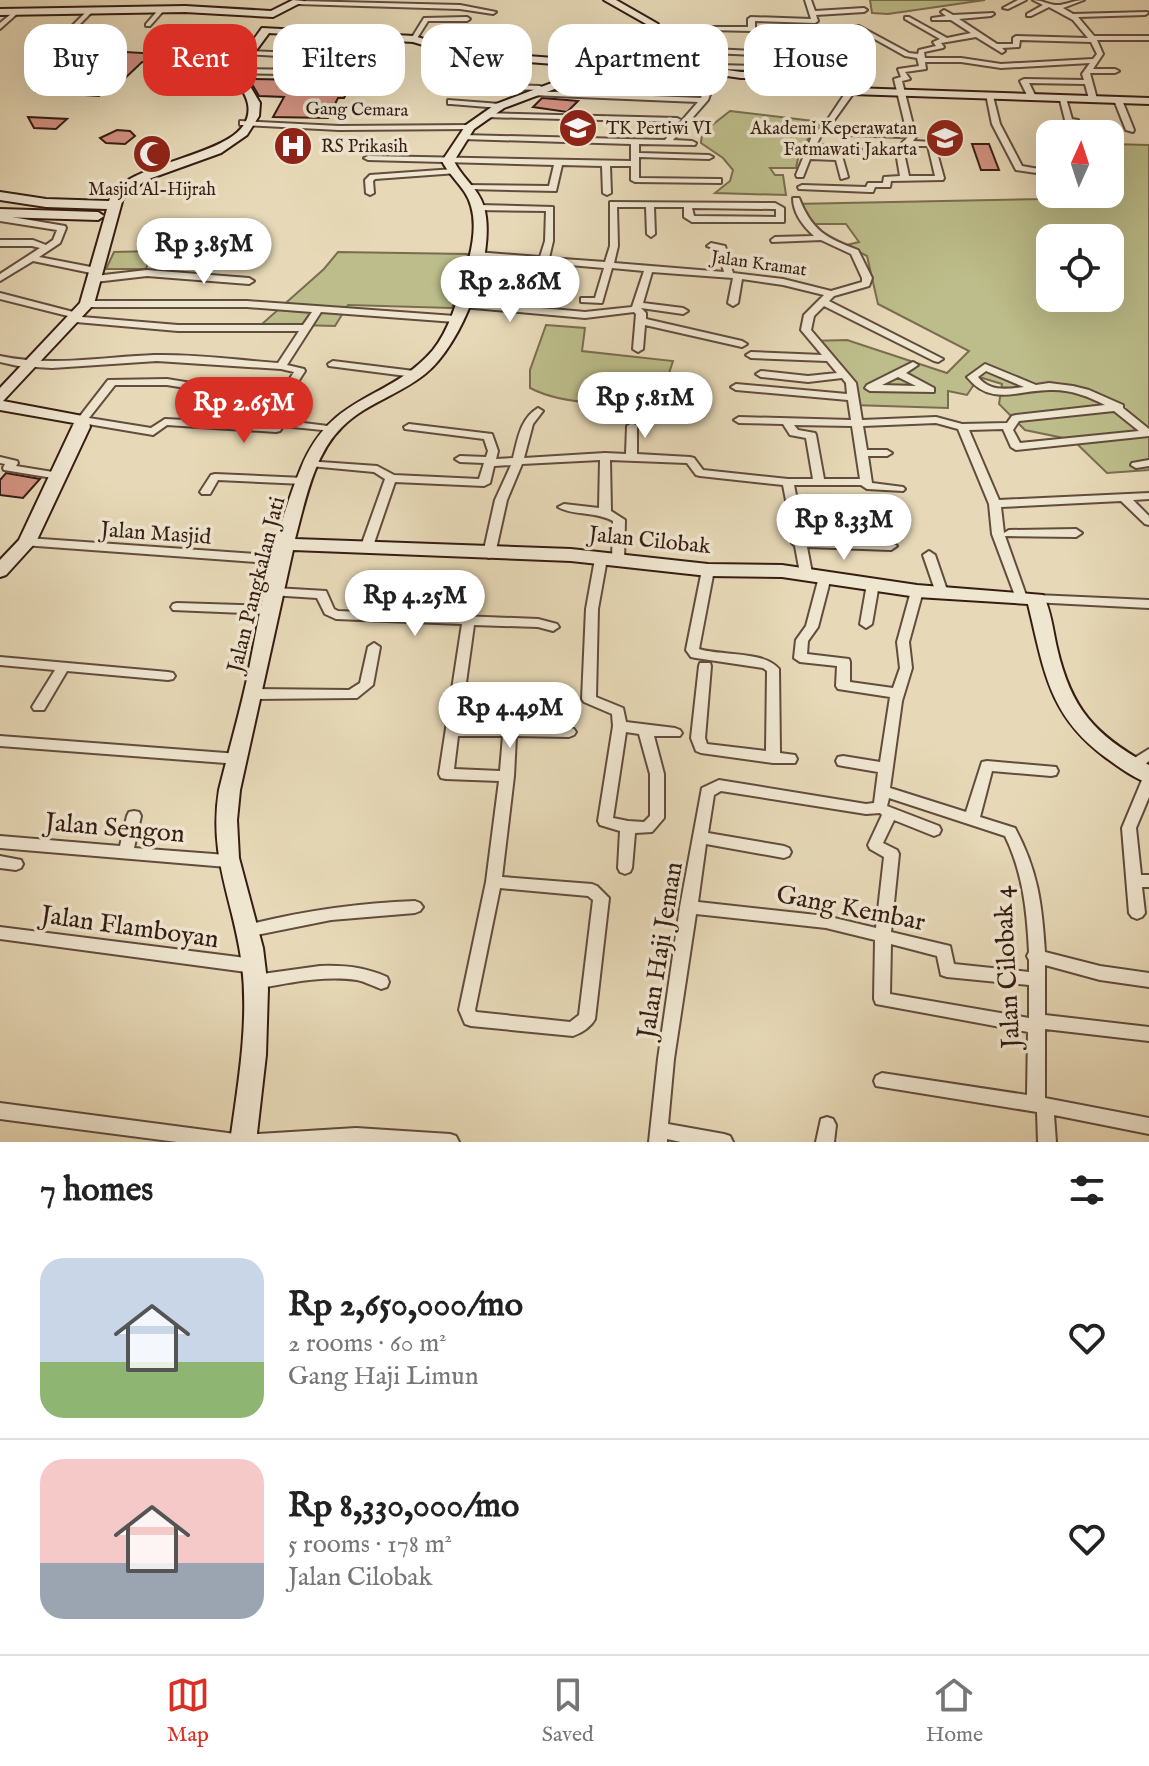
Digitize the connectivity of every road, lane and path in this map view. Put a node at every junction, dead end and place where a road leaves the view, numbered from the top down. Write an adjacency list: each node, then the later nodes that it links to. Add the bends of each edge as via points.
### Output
1 (609, 0): 33 (main road)
2 (808, 0): 24 (street)
3 (1023, 0): 11 (street)
4 (1081, 0): 9 (street)
5 (299, 1): 6 (street); 19 (main road, via 279,14); 26 (main road)
6 (352, 2): 8 (street)
7 (1045, 2): 9 (street); 22 (street)
8 (456, 3): 17 (street)
9 (1059, 7): 23 (street)
10 (444, 8): 28 (street)
11 (1006, 8)
12 (168, 9): 13 (main road); 19 (main road); 32 (street)
13 (91, 10): 16 (main road); 31 (street)
14 (864, 10): 24 (street)
15 (0, 12): 16 (main road)
16 (16, 12): 34 (street)
17 (493, 12)
18 (944, 12): 25 (street)
19 (234, 13): 26 (main road)
20 (1145, 13): 23 (street)
21 (991, 14): 25 (street)
22 (1029, 15)
23 (1075, 15): 41 (street)
24 (814, 17): 35 (street, via 750,19 753,29)
25 (953, 17): 30 (street); 37 (street)
26 (280, 18): 36 (main road)
27 (907, 18): 42 (street)
28 (438, 19): 29 (street); 40 (street, via 423,20)
29 (467, 19)
30 (934, 19)
31 (77, 24)
32 (149, 24)
33 (653, 24)
34 (0, 27)
35 (728, 28)
36 (263, 34): 40 (main road); 43 (main road)
37 (979, 34): 42 (street); 44 (street)
38 (876, 38): 45 (street)
39 (1149, 38): 41 (street)
40 (414, 39): 46 (main road, via 463,54)
41 (1093, 39): 44 (street, via 1016,38 1017,46); 49 (street, via 1100,54)
42 (946, 40): 45 (street, via 936,42 941,47 921,51)
43 (257, 42)
44 (998, 46): 50 (street)
45 (920, 58): 50 (street); 58 (street, via 923,67 901,71 906,79 898,79)
46 (544, 59): 47 (main road); 48 (main road)
47 (548, 59)
48 (548, 61)
49 (1094, 61): 50 (street); 51 (street)
50 (1007, 65)
51 (1089, 71): 52 (street); 53 (street)
52 (1115, 71)
53 (1087, 82): 63 (street, via 1024,81); 65 (street)
54 (548, 88): 57 (main road)
55 (876, 92): 58 (main road)
56 (532, 93): 57 (street)
57 (537, 93): 66 (street); 71 (main road)
58 (904, 94): 62 (main road); 79 (street, via 912,137)
59 (250, 96): 75 (main road, via 254,103)
60 (705, 96): 66 (street)
61 (847, 96): 77 (street)
62 (989, 96): 63 (main road); 93 (street, via 996,124 1019,168)
63 (1032, 97): 64 (main road)
64 (1062, 98): 65 (main road); 74 (street)
65 (1093, 99): 67 (main road)
66 (704, 100): 82 (street)
67 (1122, 100): 68 (main road); 70 (street); 76 (street)
68 (1149, 101)
69 (451, 102): 71 (street)
70 (1133, 112)
71 (494, 113): 72 (street); 78 (main road)
72 (587, 118): 73 (street); 80 (street)
73 (677, 120)
74 (1069, 120)
75 (246, 123): 78 (street, Gang Cemara); 108 (main road, via 237,139 142,177 124,190)
76 (1130, 130)
77 (820, 132): 79 (street); 84 (street)
78 (470, 134): 80 (street, Gang Cemara); 90 (main road)
79 (904, 139): 96 (street, via 909,148 900,152); 96 (street, via 931,144 940,178)
80 (587, 141): 81 (street, Gang Cemara)
81 (635, 142): 82 (street, Gang Cemara); 89 (street)
82 (667, 142): 83 (street, Gang Cemara)
83 (692, 143)
84 (812, 147): 85 (street); 87 (street)
85 (857, 149)
86 (709, 157): 89 (street)
87 (809, 157): 94 (street); 95 (street, via 839,158)
88 (368, 158): 90 (street)
89 (635, 160): 92 (street); 97 (street, via 637,180)
90 (456, 164): 91 (street); 98 (main road, Jalan Pangkalan Jati); 100 (street, via 373,177)
91 (558, 164): 92 (street); 98 (street, via 553,189)
92 (606, 164): 101 (street)
93 (1036, 171)
94 (800, 175)
95 (844, 177)
96 (905, 179): 99 (street, via 887,179 887,185 871,185 870,190)
97 (718, 181)
98 (469, 187): 107 (main road, Jalan Pangkalan Jati)
99 (802, 187)
100 (370, 193)
101 (607, 193)
102 (0, 196): 103 (main road)
103 (24, 200): 108 (main road); 109 (main road)
104 (796, 200): 111 (street, via 798,211)
105 (650, 204): 106 (street); 110 (street); 119 (street, via 613,204 614,246)
106 (688, 204): 106 (street, via 775,206 781,220 692,219)
107 (479, 208): 116 (main road, Jalan Pangkalan Jati); 118 (street, via 550,209)
108 (111, 211): 109 (main road); 121 (main road)
109 (3, 215): 115 (street, via 62,228)
110 (651, 234)
111 (820, 238): 112 (street); 125 (street, via 855,252 867,278 866,284)
112 (775, 240)
113 (0, 243): 115 (street)
114 (711, 246): 122 (street, via 722,248)
115 (47, 248): 117 (street)
116 (476, 255): 118 (street, Jalan Kramat); 132 (main road, Jalan Pangkalan Jati)
117 (32, 258): 121 (street); 123 (street)
118 (543, 262): 119 (street, Jalan Kramat)
119 (608, 265): 120 (street, Jalan Kramat); 127 (street, via 599,301)
120 (649, 268): 122 (street, Jalan Kramat); 130 (street)
121 (95, 275): 124 (street, via 147,273); 134 (main road)
122 (734, 276): 125 (street, Jalan Kramat); 129 (street)
123 (0, 278)
124 (249, 281)
125 (831, 294): 128 (street, Jalan Kramat)
126 (0, 296): 134 (street)
127 (584, 300)
128 (822, 301): 140 (street, Jalan Kramat, via 809,315 806,330); 142 (street)
129 (733, 303)
130 (637, 307): 132 (street, via 585,315); 133 (street); 135 (street)
131 (319, 308): 132 (street); 134 (street, via 247,304); 136 (street)
132 (459, 311): 148 (main road, Jalan Pangkalan Jati, via 439,352)
133 (683, 311)
134 (80, 313): 136 (street, via 178,328); 146 (main road)
135 (641, 321): 137 (street); 138 (street)
136 (306, 328): 145 (street)
137 (742, 344)
138 (638, 349)
139 (751, 355): 140 (street)
140 (826, 358): 150 (street, Jalan Kramat)
141 (0, 359): 146 (street)
142 (938, 359)
143 (333, 364): 148 (street)
144 (913, 365): 147 (street)
145 (281, 366): 146 (street, via 142,358); 163 (street, via 300,371 280,402 288,408)
146 (31, 367): 155 (main road)
147 (899, 373): 152 (street); 152 (street, via 930,390)
148 (414, 374): 169 (main road, Jalan Pangkalan Jati)
149 (761, 374): 150 (street, via 808,379)
150 (844, 375): 154 (street, Jalan Kramat)
151 (736, 387): 154 (street)
152 (870, 388): 154 (street)
153 (1036, 388): 153 (street, via 989,393 972,377 985,367); 157 (street, via 1085,392)
154 (852, 392): 164 (street, Jalan Kramat)
155 (0, 397)
156 (0, 405): 159 (main road)
157 (1119, 407): 166 (street, via 1016,418); 170 (street)
158 (538, 411): 178 (street, via 528,423)
159 (82, 420): 162 (street, via 153,432 165,422); 162 (street, via 112,382 210,389); 180 (main road)
160 (739, 420): 161 (street)
161 (786, 420): 164 (street); 184 (street, via 794,433 811,435)
162 (188, 423): 163 (street, via 272,430)
163 (281, 423): 169 (street)
164 (859, 423): 168 (street, via 936,420); 171 (street, Jalan Kramat)
165 (632, 426): 174 (street)
166 (1009, 426): 168 (street); 170 (street, via 1016,447)
167 (409, 427): 177 (street, via 488,436)
168 (962, 427): 189 (street)
169 (328, 429): 179 (main road, Jalan Pangkalan Jati)
170 (1148, 433)
171 (863, 453): 172 (street); 183 (street, Jalan Kramat)
172 (887, 453)
173 (605, 456): 174 (street); 178 (street); 191 (street)
174 (631, 457): 182 (street, via 690,460 700,473)
175 (460, 459): 177 (street)
176 (0, 460): 180 (street, via 13,463 8,468)
177 (491, 462): 178 (street); 181 (street, via 482,484)
178 (517, 463): 200 (street, via 494,521)
179 (307, 472): 181 (street, via 377,469); 186 (street, via 215,477); 199 (main road, Jalan Pangkalan Jati)
180 (59, 476): 195 (main road)
181 (391, 478): 198 (street)
182 (788, 482): 184 (street); 196 (street)
183 (867, 482): 184 (street); 185 (street, via 874,489)
184 (819, 483)
185 (899, 489)
186 (206, 492)
187 (1149, 496): 188 (street)
188 (1123, 497): 189 (street); 192 (street)
189 (995, 504): 194 (street)
190 (564, 507): 191 (street)
191 (605, 512): 202 (street, via 619,520)
192 (1149, 522)
193 (1076, 533): 194 (street)
194 (1003, 534): 210 (street)
195 (27, 542): 199 (street, Jalan Masjid); 203 (main road)
196 (798, 543): 197 (street); 204 (street)
197 (891, 546)
198 (366, 549): 199 (main road, Jalan Cilobak); 200 (main road, Jalan Cilobak)
199 (286, 552): 211 (main road, Jalan Pangkalan Jati)
200 (489, 554): 202 (main road, Jalan Cilobak)
201 (929, 555): 209 (street)
202 (610, 560): 205 (main road, Jalan Cilobak); 226 (street, via 592,609 589,699 618,711)
203 (0, 571)
204 (806, 573): 205 (main road, Jalan Cilobak); 206 (main road, Jalan Cilobak)
205 (701, 574): 218 (street, via 692,650)
206 (825, 577): 207 (main road, Jalan Cilobak); 222 (street, via 800,658 844,662 843,686)
207 (873, 584): 208 (main road, Jalan Cilobak); 215 (street)
208 (917, 591): 209 (main road, Jalan Cilobak); 222 (street, via 903,642 906,668)
209 (942, 593): 210 (main road, Jalan Cilobak)
210 (1029, 598): 212 (street, Jalan Cilobak); 238 (main road, via 1067,706 1108,750)
211 (273, 601): 213 (street); 214 (street, via 322,594 336,615); 223 (main road, Jalan Pangkalan Jati)
212 (1149, 604)
213 (177, 607)
214 (468, 623): 216 (street); 227 (street)
215 (866, 624)
216 (553, 627)
217 (374, 647): 223 (street, via 366,685 352,695)
218 (705, 659): 233 (street, via 767,664 773,669); 233 (street, via 701,748)
219 (0, 661): 220 (street)
220 (63, 668): 221 (street); 225 (street)
221 (168, 676)
222 (898, 693): 237 (street)
223 (252, 697): 224 (street); 234 (main road, Jalan Pangkalan Jati)
224 (317, 701)
225 (39, 707)
226 (620, 726): 230 (street); 245 (street, via 605,821)
227 (451, 731): 228 (street); 240 (street, via 446,774)
228 (510, 731): 229 (street); 240 (street)
229 (569, 732)
230 (646, 733): 231 (street); 245 (street, via 657,774 657,818 647,828)
231 (675, 733)
232 (0, 741): 234 (street)
233 (773, 758): 235 (street)
234 (239, 759): 251 (main road, Jalan Pangkalan Jati, via 226,817)
235 (790, 759)
236 (843, 761): 237 (street)
237 (887, 768): 241 (street)
238 (1145, 769): 253 (street, via 1129,828)
239 (1051, 771): 244 (street, via 987,766)
240 (507, 776): 254 (street)
241 (884, 791): 242 (street); 244 (street, Jalan Cilobak 4)
242 (885, 810): 246 (street); 247 (street, Jalan Haji Jeman, via 719,785 707,792); 260 (street, via 875,845 892,854)
243 (134, 816): 249 (street)
244 (972, 818): 261 (street, Jalan Cilobak 4, via 1010,832 1019,845 1032,897)
245 (628, 827): 252 (street)
246 (934, 830)
247 (701, 837): 250 (street); 256 (street, Jalan Haji Jeman)
248 (0, 842): 249 (street, Jalan Sengon)
249 (126, 852): 251 (street, Jalan Sengon)
250 (784, 852)
251 (227, 861): 258 (main road, Jalan Pangkalan Jati)
252 (625, 868)
253 (1141, 881): 257 (street)
254 (494, 882): 254 (street, via 592,890 601,898 587,1019 573,1029 471,1019 467,1010)
255 (415, 907): 258 (street, via 303,916)
256 (688, 907): 260 (street, Gang Kembar, via 826,922); 272 (street, Jalan Haji Jeman)
257 (1137, 913)
258 (247, 931): 262 (main road, Jalan Pangkalan Jati)
259 (0, 933): 262 (street, Jalan Flamboyan)
260 (883, 935): 263 (street, Gang Kembar, via 944,951 947,970); 266 (street, via 882,999)
261 (1035, 956): 263 (street, Jalan Cilobak 4); 264 (street)
262 (254, 974): 265 (street, Jalan Flamboyan, via 344,973); 273 (main road, Jalan Pangkalan Jati, via 254,1048)
263 (1035, 979): 266 (street, Jalan Cilobak 4)
264 (1149, 980)
265 (381, 982)
266 (1036, 1024): 267 (street); 269 (street, Jalan Cilobak 4)
267 (1149, 1034)
268 (882, 1081): 269 (street)
269 (1040, 1105): 271 (street); 276 (street, Jalan Cilobak 4)
270 (0, 1111): 273 (street)
271 (1149, 1126)
272 (659, 1136): 275 (street)
273 (243, 1142): 274 (street, via 356,1136)
274 (450, 1142)
275 (724, 1142)
276 (1047, 1142)

